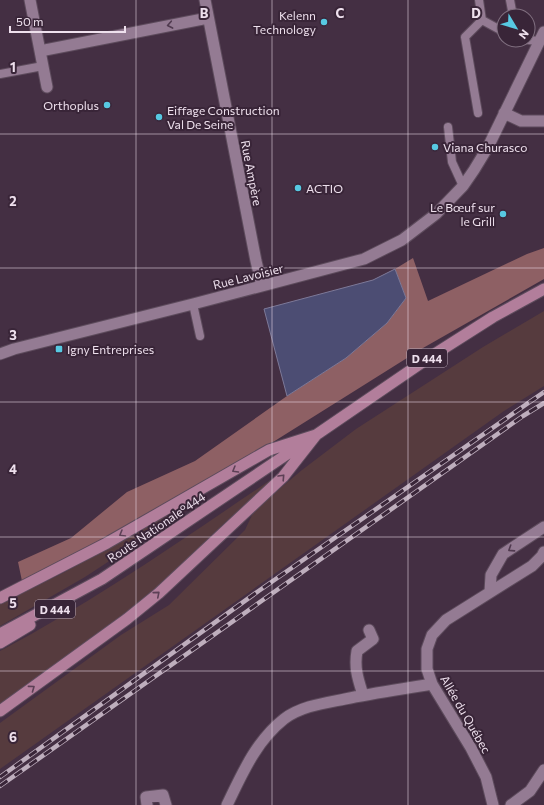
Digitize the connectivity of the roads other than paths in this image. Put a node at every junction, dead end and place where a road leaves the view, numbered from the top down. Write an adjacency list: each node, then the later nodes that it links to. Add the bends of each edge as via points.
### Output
1 (30, 0): 8 (street)
2 (205, 0): 4 (street, Rue Ampère)
3 (479, 0): 5 (lane)
4 (208, 18): 8 (street, one-way to 8); 17 (street, Rue Ampère)
5 (482, 20): 6 (lane); 12 (lane, via 465,37)
6 (496, 28)
7 (537, 37): 13 (street, Rue Lavoisier)
8 (40, 51): 9 (street)
9 (43, 66): 10 (lane); 11 (street)
10 (0, 74)
11 (47, 87)
12 (478, 113)
13 (504, 113): 14 (street, via 521,121); 16 (street, Rue Lavoisier, via 488,147)
14 (544, 121)
15 (448, 127): 16 (lane, via 452,162)
16 (463, 186): 17 (street, Rue Lavoisier, via 436,214 402,240 364,259)
17 (262, 286): 19 (street, Rue Lavoisier)
18 (544, 289): 22 (main road, D 444, via 493,317 427,359)
19 (193, 304): 20 (lane); 21 (street, Rue Lavoisier)
20 (200, 336)
21 (0, 354)
22 (316, 435): 25 (main road, Route Nationale°444 / D 444); 27 (main road, one-way to 27, via 269,450 107,543); 33 (main road, one-way to 22, via 159,593 283,477)
23 (544, 528): 26 (street, one-way to 26, via 503,554 491,575)
24 (544, 552): 26 (street, Allée du Québec, via 532,566)
25 (102, 579): 29 (main road, Route Nationale°444 / D 444); 30 (main road, D 444)
26 (490, 592): 31 (street, Allée du Québec, via 446,620 432,635 427,649 427,669)
27 (0, 598)
28 (369, 630): 32 (street, via 373,639 357,651 355,663)
29 (3, 632)
30 (0, 643)
31 (432, 684): 32 (street); 38 (street, Allée du Québec, via 486,777)
32 (363, 695): 37 (street, via 302,710 284,719 247,763)
33 (0, 711)
34 (544, 770): 39 (street, via 530,791)
35 (147, 805): 36 (street, via 146,797 163,795)
36 (166, 805)
37 (227, 805)
38 (493, 805)
39 (511, 805)

